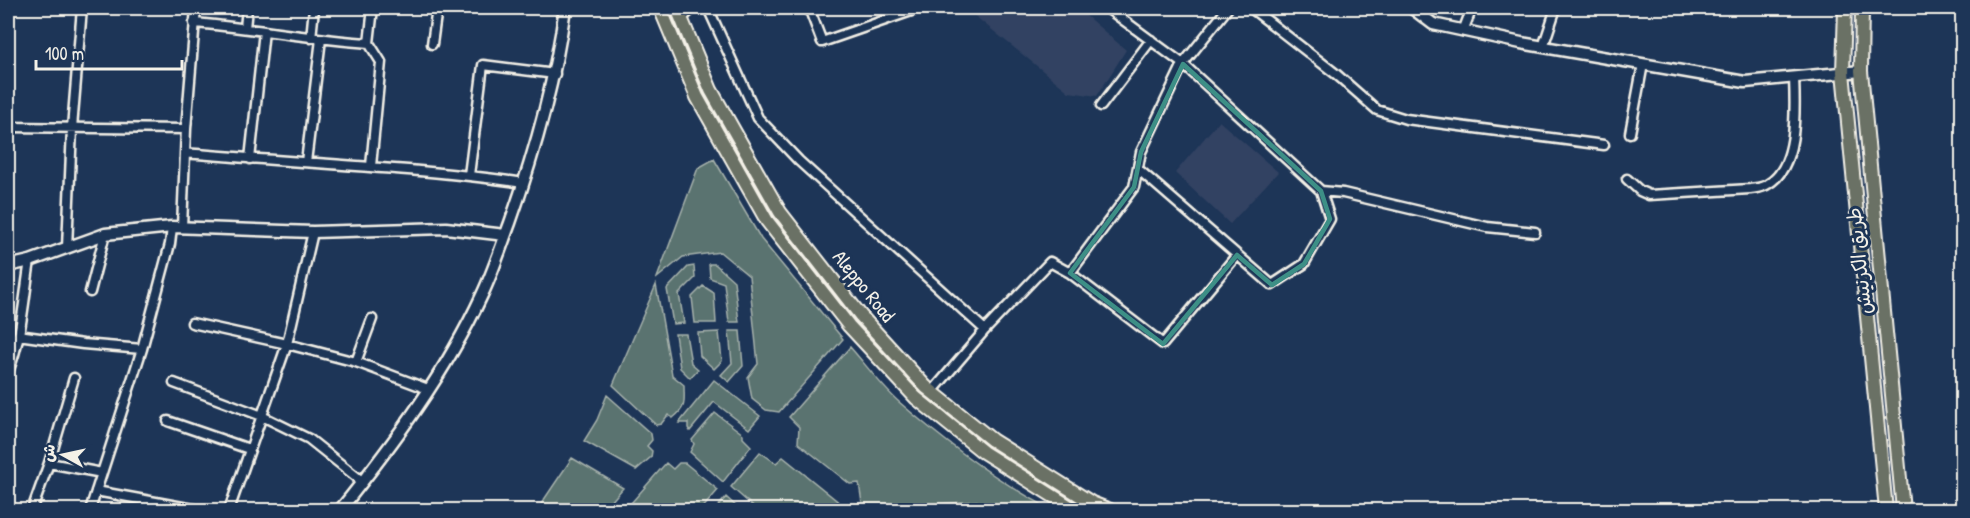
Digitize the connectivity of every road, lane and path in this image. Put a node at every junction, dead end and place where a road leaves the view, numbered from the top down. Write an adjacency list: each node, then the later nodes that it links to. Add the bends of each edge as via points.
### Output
1 (82, 8): 40 (street)
2 (196, 8): 22 (street)
3 (247, 8): 23 (street)
4 (314, 8): 26 (street)
5 (372, 8): 29 (street)
6 (437, 8): 30 (street)
7 (565, 8): 36 (street)
8 (660, 8): 88 (main road, Aleppo Road, via 697,97 767,221 849,326 924,405 983,452)
9 (693, 8): 21 (street)
10 (708, 8): 66 (street, via 758,118 799,162)
11 (809, 8): 12 (street, via 822,42)
12 (920, 8)
13 (1107, 8): 28 (street)
14 (1228, 8): 32 (street)
15 (1251, 8): 43 (street, via 1377,110 1406,119)
16 (1412, 8): 25 (street, via 1433,24)
17 (1472, 8): 25 (street)
18 (1556, 8): 31 (street)
19 (1845, 8): 35 (main road, طريق الكرنيش)
20 (1862, 8): 34 (main road, طريق الكرنيش)
21 (679, 13): 75 (main road, Aleppo Road, via 711,90 780,212 861,316)
22 (194, 23): 23 (street); 41 (street)
23 (245, 28): 24 (street)
24 (264, 31): 26 (street); 45 (street)
25 (1462, 31): 31 (street)
26 (310, 38): 27 (street)
27 (321, 39): 29 (street); 46 (street)
28 (1151, 40): 32 (street); 38 (street)
29 (369, 44): 47 (street, via 381,62)
30 (432, 44)
31 (1543, 47): 33 (street)
32 (1184, 64): 48 (street, via 1141,152); 52 (street)
33 (1643, 64): 37 (street, via 1745,82); 42 (street)
34 (1860, 71): 35 (street); 91 (main road, طريق الكرنيش)
35 (1844, 72): 37 (street); 90 (main road, طريق الكرنيش)
36 (555, 74): 49 (street, via 483,65); 51 (street)
37 (1794, 77): 50 (street, via 1791,145 1783,168 1766,186 1648,195)
38 (1101, 106)
39 (8, 127): 40 (street)
40 (72, 128): 41 (street); 58 (street)
41 (186, 129): 44 (street)
42 (1630, 133)
43 (1604, 146)
44 (185, 153): 45 (street); 53 (street)
45 (250, 159): 46 (street)
46 (306, 162): 47 (street)
47 (371, 166): 49 (street)
48 (1138, 169): 59 (street); 62 (street, via 1134,188)
49 (469, 175): 51 (street)
50 (1627, 179)
51 (524, 183): 57 (street)
52 (1321, 191): 55 (street, via 1487,227); 59 (street, via 1330,219 1304,264 1272,285)
53 (177, 227): 54 (street); 56 (street); 69 (street)
54 (313, 232): 57 (street, via 446,228); 68 (street)
55 (1535, 232)
56 (105, 234): 58 (street); 63 (street)
57 (505, 235): 74 (street, via 483,294)
58 (67, 248): 60 (street)
59 (1237, 255): 62 (street, via 1163,344)
60 (30, 261): 61 (street); 67 (street)
61 (8, 266)
62 (1070, 273): 66 (street, via 1050,262)
63 (90, 292)
64 (372, 319): 70 (street)
65 (192, 323): 68 (street)
66 (985, 330): 75 (street)
67 (18, 335): 69 (street); 71 (street)
68 (287, 344): 70 (street); 76 (street)
69 (142, 349): 80 (street)
70 (356, 362): 74 (street)
71 (8, 372)
72 (74, 378): 79 (street)
73 (174, 383): 76 (street)
74 (428, 389): 81 (street)
75 (932, 392): 89 (main road, Aleppo Road, via 992,440 1092,503)
76 (262, 416): 78 (street); 81 (street, via 309,439)
77 (168, 422): 78 (street)
78 (249, 449): 86 (street)
79 (49, 463): 80 (street); 83 (street)
80 (102, 473): 82 (street)
81 (363, 482): 87 (street)
82 (96, 491): 84 (street); 85 (street)
83 (32, 510)
84 (90, 510)
85 (199, 510)
86 (229, 510)
87 (340, 510)
88 (1075, 510)
89 (1110, 510)
90 (1886, 510)
91 (1903, 510)

